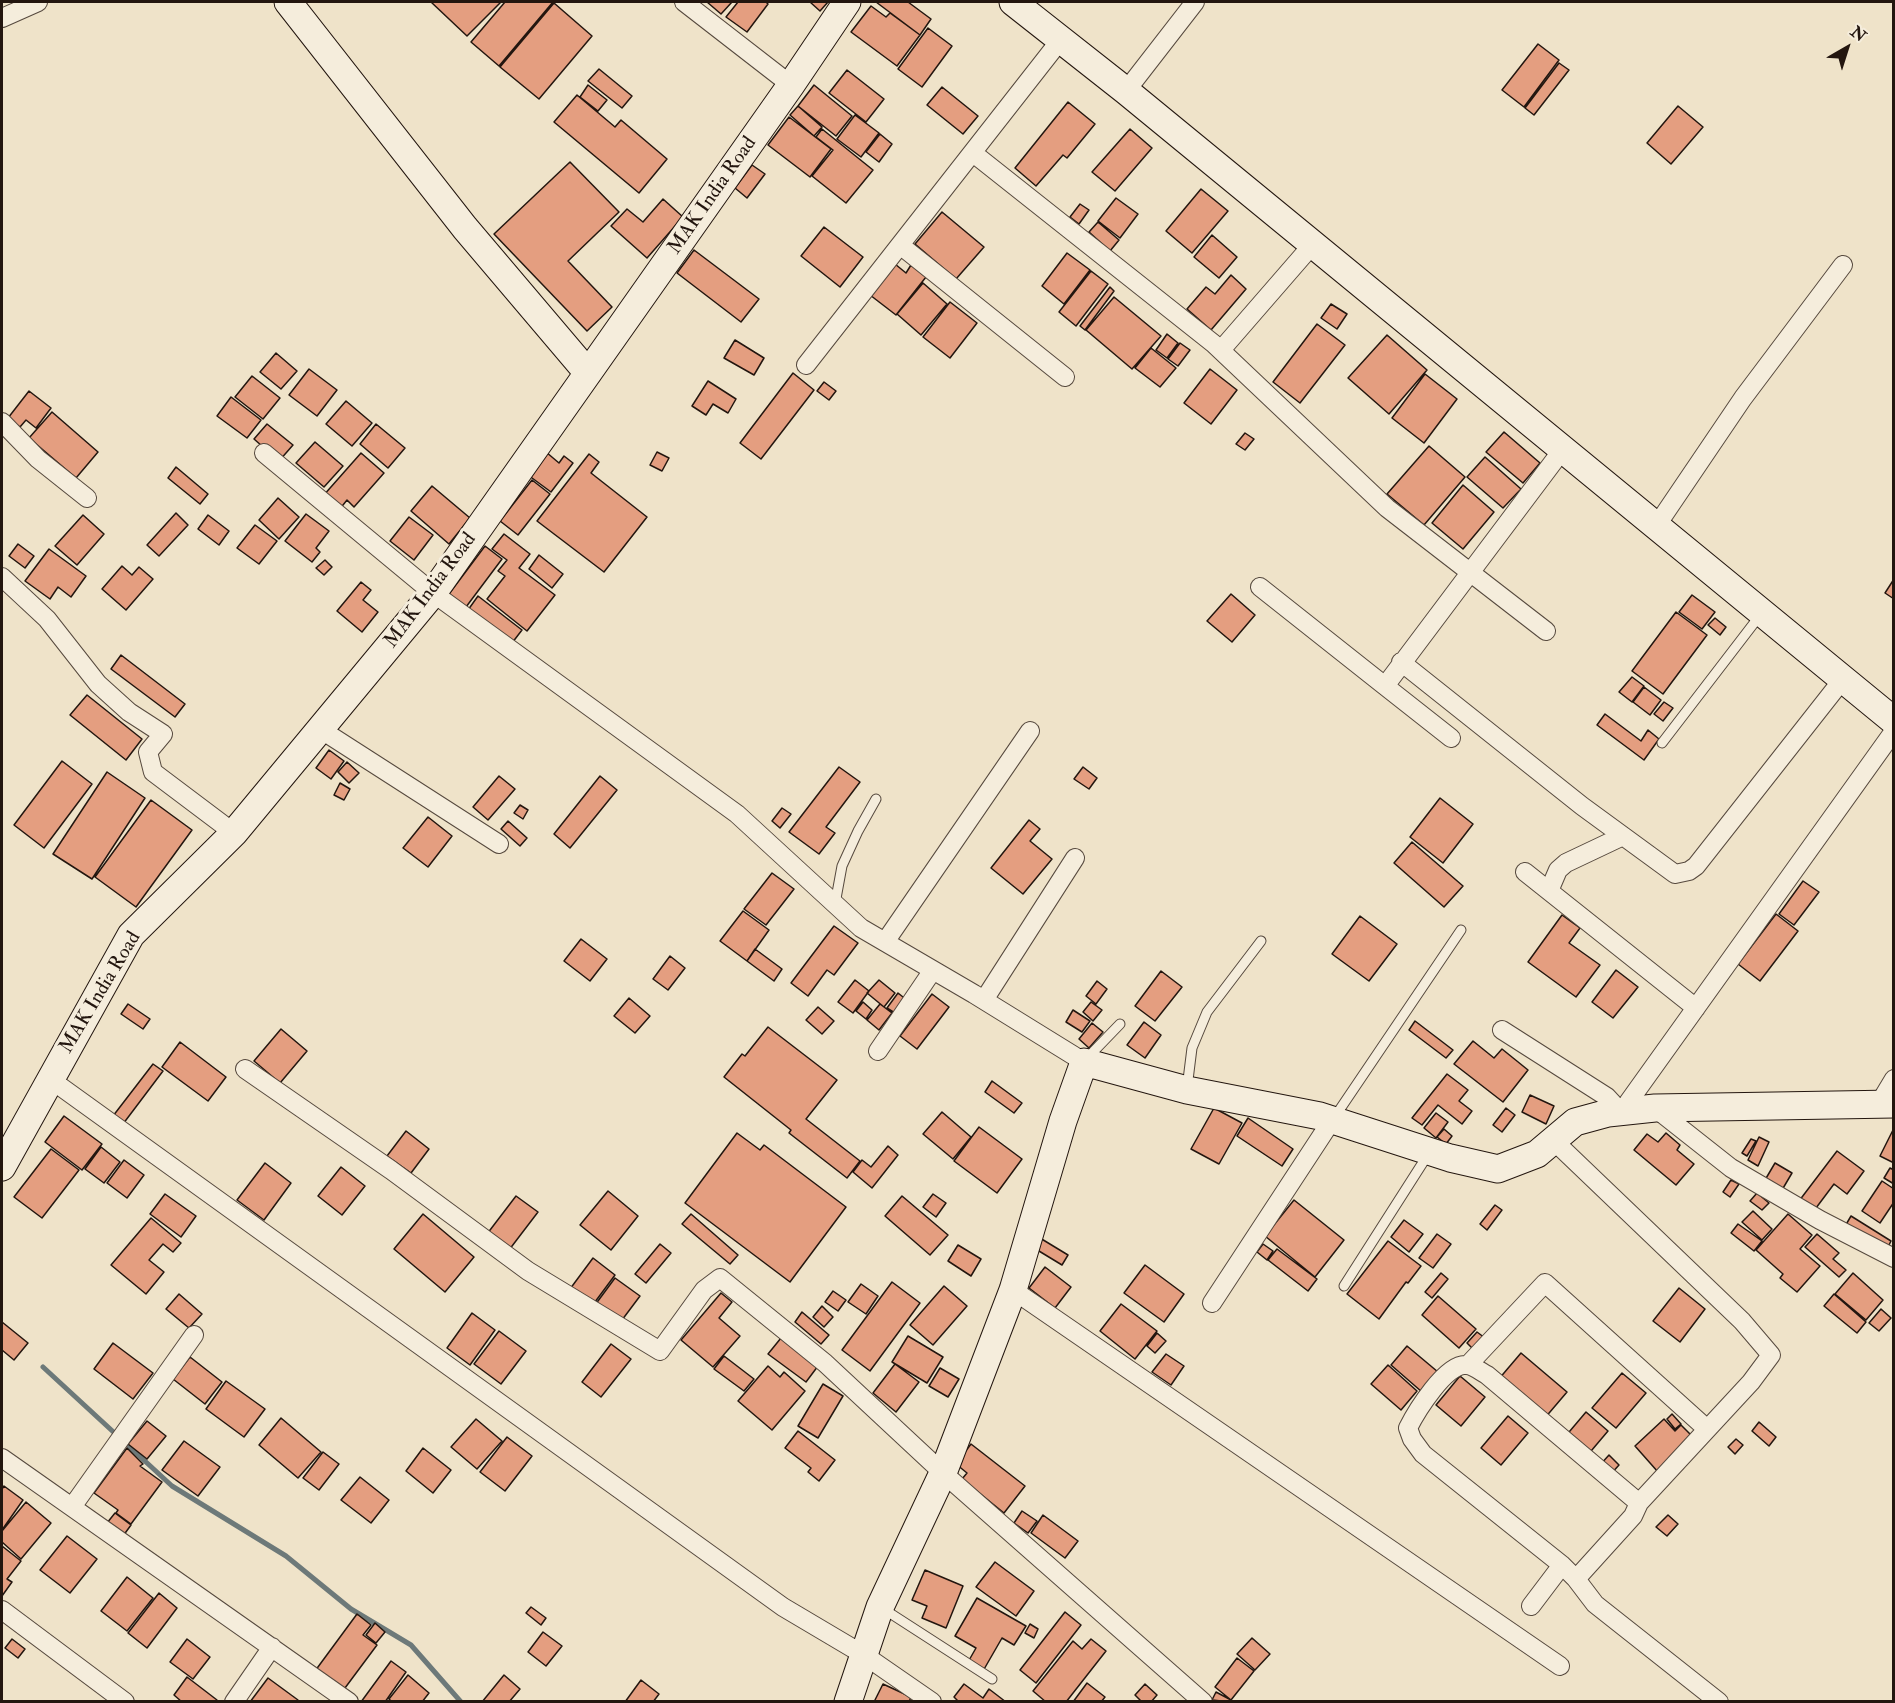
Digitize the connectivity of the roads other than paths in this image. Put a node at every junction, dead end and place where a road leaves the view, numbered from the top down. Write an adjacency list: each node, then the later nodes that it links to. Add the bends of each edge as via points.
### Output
1 (39, 2): 7 (street)
2 (288, 2): 17 (street, via 465,228)
3 (684, 2): 9 (street)
4 (847, 2): 9 (street, MAK India Road)
5 (1013, 2): 8 (street)
6 (1195, 2): 10 (street)
7 (2, 18)
8 (1062, 38): 10 (street); 11 (street)
9 (791, 85): 17 (street, MAK India Road)
10 (1126, 91): 12 (street)
11 (972, 153): 13 (street); 15 (street)
12 (1313, 244): 15 (street); 20 (street)
13 (900, 245): 16 (street); 18 (street)
14 (1843, 265): 23 (street, via 1743,398)
15 (1221, 350): 24 (street, via 1387,508)
16 (806, 365)
17 (588, 373): 27 (street, MAK India Road)
18 (1065, 377)
19 (2, 422): 22 (street, via 38,459)
20 (1563, 449): 23 (street); 24 (street)
21 (264, 453): 27 (street)
22 (87, 498)
23 (1657, 525): 28 (street)
24 (1470, 573): 29 (street); 30 (street)
25 (2, 577): 40 (street, via 47,619 98,684 129,712 163,734 148,752 153,772)
26 (1260, 587): 32 (street)
27 (433, 593): 34 (street, MAK India Road); 46 (street, via 737,814)
28 (1762, 613): 31 (street); 38 (lane)
29 (1546, 631)
30 (1401, 662): 32 (street); 41 (street)
31 (1843, 679): 33 (street); 41 (street, via 1689,872 1675,874)
32 (1385, 686): 37 (street)
33 (1893, 721)
34 (320, 729): 40 (street, MAK India Road); 42 (street)
35 (1030, 731): 49 (street)
36 (1893, 731): 52 (street)
37 (1451, 738)
38 (1662, 743)
39 (876, 798): 46 (lane, via 842,866)
40 (234, 833): 58 (street, MAK India Road, via 131,935)
41 (1623, 836): 45 (street, via 1566,863 1558,870)
42 (499, 844)
43 (1075, 858): 51 (street)
44 (1525, 872): 45 (street)
45 (1549, 891): 52 (street)
46 (835, 904): 49 (street, via 861,928)
47 (1461, 930): 64 (lane)
48 (1261, 941): 60 (lane, via 1207,1012 1192,1048)
49 (885, 942): 50 (street)
50 (933, 970): 51 (street); 55 (street)
51 (984, 1000): 56 (street)
52 (1695, 1008): 63 (street)
53 (1120, 1024): 56 (lane, via 1092,1053)
54 (1502, 1030): 63 (street, via 1607,1097)
55 (878, 1051)
56 (1088, 1064): 60 (street); 70 (street, via 1063,1121)
57 (245, 1070): 76 (street, via 391,1170 528,1271 660,1351 704,1290 720,1278 825,1363)
58 (50, 1079): 67 (street, MAK India Road); 85 (street, via 764,1593)
59 (1893, 1079): 61 (street)
60 (1187, 1090): 64 (street)
61 (1886, 1104): 62 (street)
62 (1655, 1108): 63 (street); 68 (street, via 1731,1168)
63 (1621, 1111): 65 (street, via 1575,1122)
64 (1332, 1120): 66 (street); 71 (street)
65 (1553, 1140): 66 (street, via 1537,1154 1498,1169); 74 (street, via 1771,1354)
66 (1430, 1151): 69 (lane)
67 (2, 1167)
68 (1893, 1258)
69 (1344, 1286)
70 (1013, 1290): 76 (street); 86 (street)
71 (1212, 1303)
72 (194, 1335): 78 (street)
73 (1468, 1365): 74 (street, via 1545,1283); 77 (street, via 1487,1375); 79 (street, via 1457,1366 1418,1409 1408,1428 1412,1439 1423,1454)
74 (1707, 1429): 77 (street)
75 (2, 1458): 78 (street)
76 (943, 1473): 82 (street); 93 (street)
77 (1639, 1503): 80 (street, via 1633,1516)
78 (72, 1507): 84 (street)
79 (1562, 1565): 80 (street); 81 (street)
80 (1576, 1578): 94 (street, via 1595,1604)
81 (1531, 1606)
82 (880, 1607): 85 (street); 87 (lane)
83 (2, 1610): 88 (street)
84 (272, 1647): 89 (street); 90 (street)
85 (864, 1655): 91 (street); 92 (street)
86 (1560, 1666)
87 (992, 1679)
88 (125, 1701)
89 (234, 1701)
90 (349, 1701)
91 (848, 1701)
92 (932, 1701)
93 (1203, 1701)
94 (1719, 1701)

